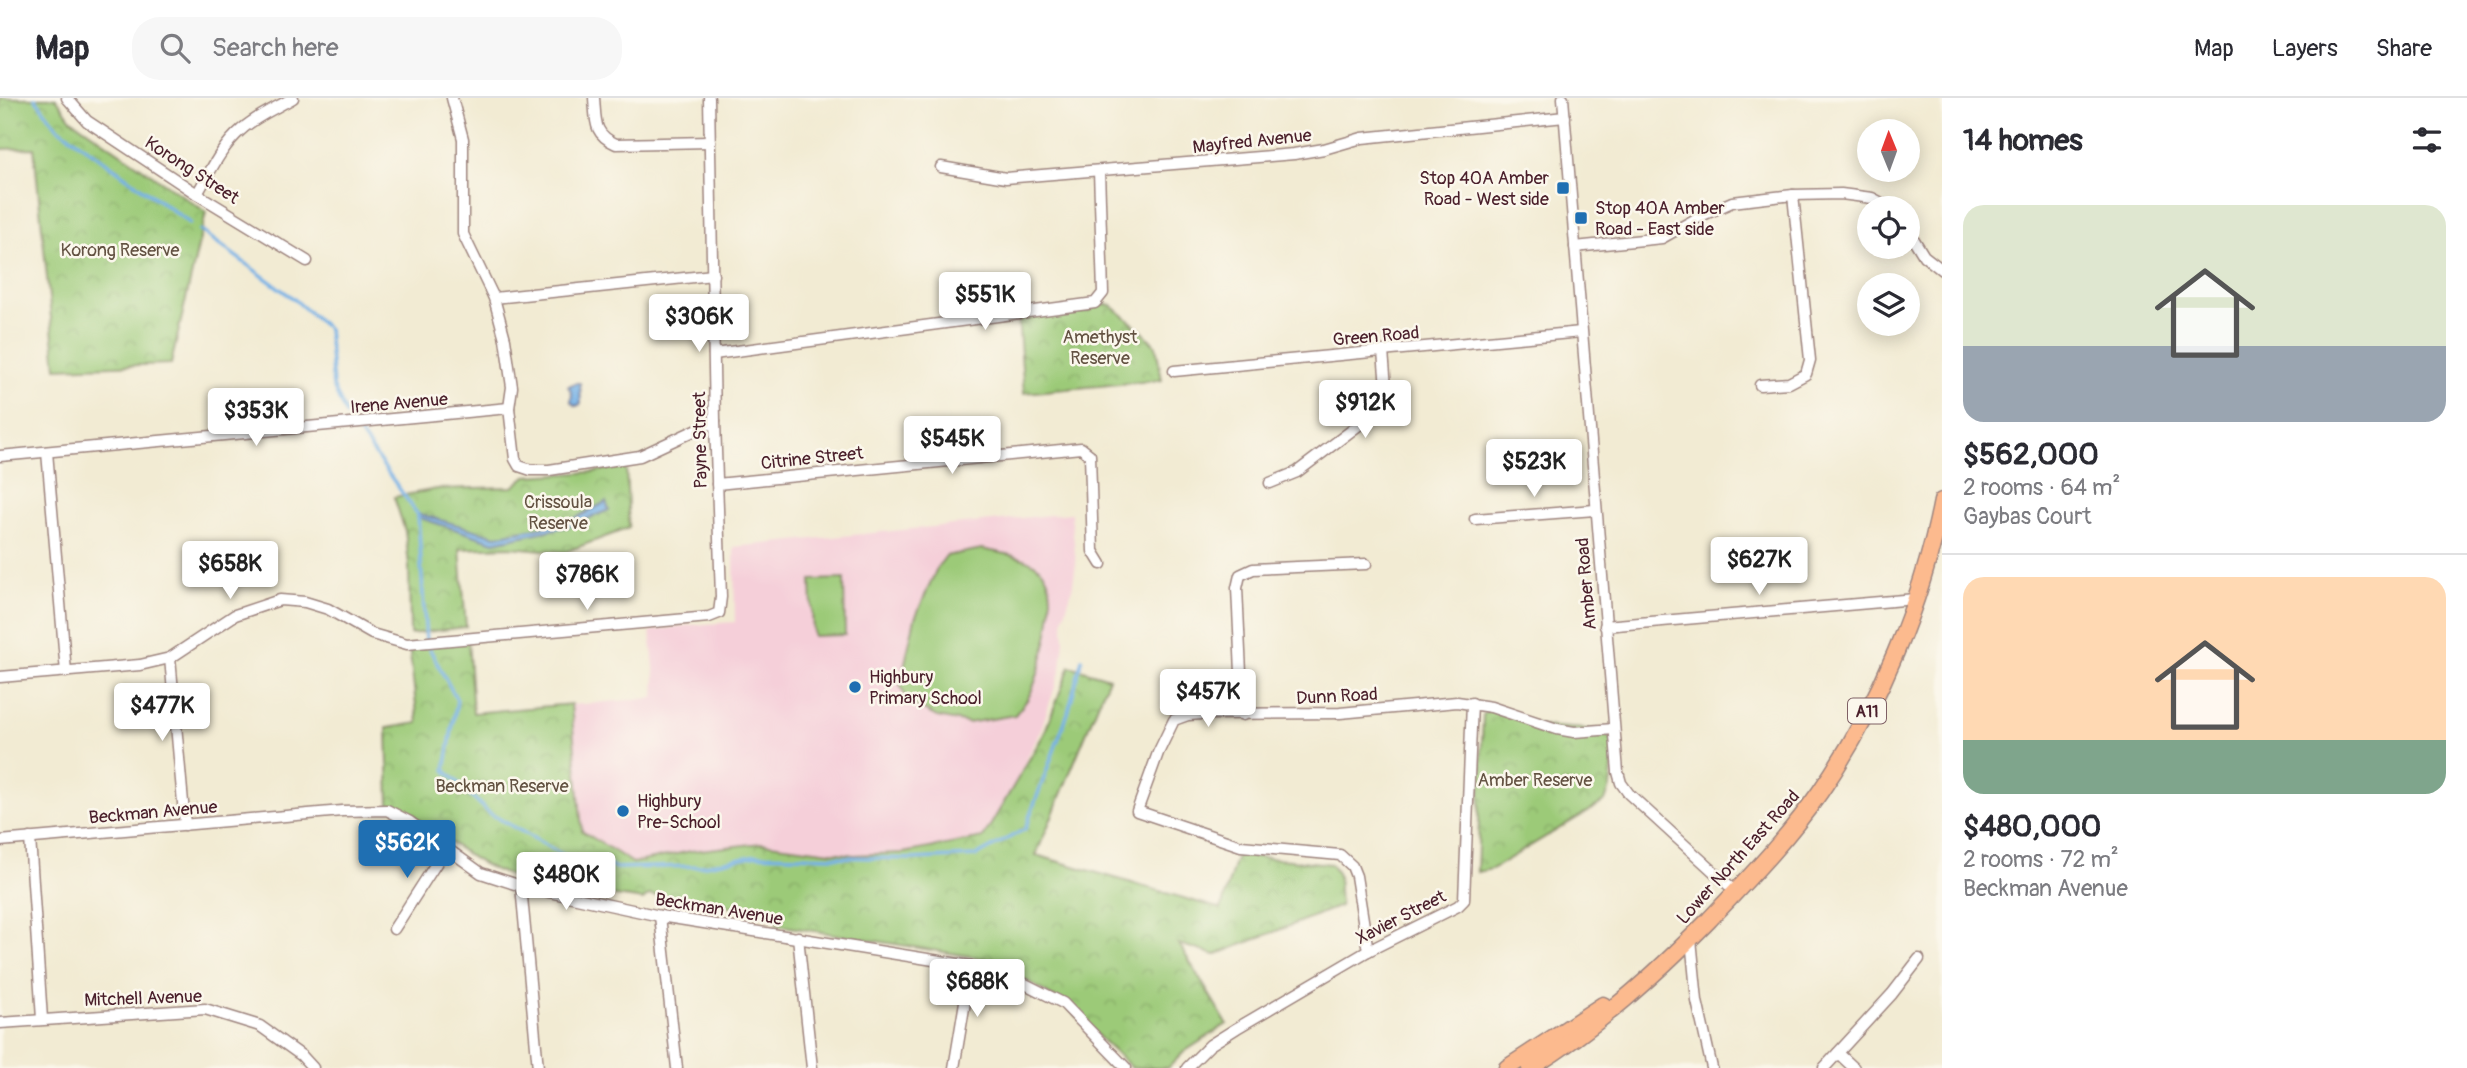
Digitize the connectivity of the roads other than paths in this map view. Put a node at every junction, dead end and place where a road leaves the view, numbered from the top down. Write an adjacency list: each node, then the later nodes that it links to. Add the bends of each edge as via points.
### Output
1 (67, 98): 11 (street, Korong Street, via 87,121)
2 (293, 98): 11 (street, via 240,130)
3 (452, 98): 19 (street, via 463,139 463,234)
4 (594, 98): 8 (street, via 599,132 616,144)
5 (709, 98): 8 (street, Payne Street)
6 (1563, 98): 7 (street, Amber Road)
7 (1565, 117): 10 (street, Mayfred Avenue, via 1362,138 1294,155); 14 (street, Amber Road)
8 (710, 142): 18 (street, Payne Street)
9 (941, 167): 10 (street, Mayfred Avenue, via 1006,178)
10 (1099, 172): 22 (street, via 1103,293 1095,303)
11 (197, 194): 16 (street, Korong Street)
12 (1793, 195): 13 (street); 14 (street, via 1732,202 1662,238); 24 (street, via 1810,360 1806,374 1789,383)
13 (1857, 196)
14 (1575, 247): 20 (street, Amber Road)
15 (1920, 250): 17 (street)
16 (307, 261)
17 (1942, 270)
18 (713, 275): 19 (street); 22 (street, Payne Street)
19 (494, 298): 25 (street, via 512,387)
20 (1581, 332): 21 (street, Green Road); 32 (street, Amber Road)
21 (1383, 352): 23 (street, Green Road); 29 (street, via 1387,398 1380,409 1297,472)
22 (715, 354): 26 (street, Payne Street)
23 (1174, 371)
24 (1760, 385)
25 (509, 408): 26 (street, via 515,459 519,466 531,470 640,456); 27 (street, Irene Avenue)
26 (715, 421): 30 (street, Payne Street)
27 (47, 452): 28 (street, Irene Avenue); 39 (street)
28 (0, 456)
29 (1270, 483)
30 (717, 484): 34 (street, Citrine Street, via 1081,448 1090,455 1093,551); 38 (street, Payne Street, via 722,597 719,613 709,617 407,644 372,634 328,609 280,600 235,615)
31 (1942, 501): 36 (main road, Lower North East Road / A11)
32 (1595, 510): 33 (street); 37 (street, Amber Road)
33 (1475, 519)
34 (1101, 564)
35 (1366, 564): 42 (street, via 1253,569 1240,575)
36 (1915, 599): 37 (street); 49 (main road, Lower North East Road / A11, via 1897,649 1850,745 1779,846)
37 (1605, 626): 43 (street, Amber Road)
38 (170, 658): 39 (street); 44 (street)
39 (66, 672): 40 (street)
40 (0, 677)
41 (1472, 703): 42 (street, Dunn Road); 43 (street, Dunn Road, via 1557,729); 54 (street, Xavier Street, via 1464,900)
42 (1243, 715): 54 (street, Dunn Road, via 1174,720 1137,811 1241,846 1340,855 1356,876)
43 (1614, 729): 49 (street, Amber Road, via 1618,772 1629,794)
44 (185, 825): 45 (street, Beckman Avenue); 47 (street, Beckman Avenue, via 387,810)
45 (30, 838): 46 (street, Beckman Avenue); 58 (street)
46 (0, 841)
47 (446, 848): 48 (street, Beckman Avenue, via 481,873); 51 (street)
48 (521, 886): 50 (street, Beckman Avenue); 62 (street)
49 (1736, 892): 53 (main road, Lower North East Road / A11)
50 (660, 916): 52 (street, Beckman Avenue); 63 (street)
51 (394, 929)
52 (798, 937): 57 (street, Beckman Avenue); 64 (street)
53 (1691, 939): 56 (main road, Lower North East Road / A11); 70 (street)
54 (1367, 951): 67 (street, Xavier Street, via 1210,1045)
55 (1919, 960): 60 (street)
56 (1667, 963): 68 (main road, Lower North East Road / A11); 69 (main road, Lower North East Road / A11, via 1613,1010)
57 (971, 966): 65 (street); 66 (street, Beckman Avenue, via 1007,975 1063,1003)
58 (42, 1019): 59 (street, Mitchell Avenue); 61 (street, Mitchell Avenue, via 205,1009 260,1026)
59 (0, 1023)
60 (1838, 1054): 71 (street); 72 (street)
61 (313, 1068)
62 (538, 1068)
63 (677, 1068)
64 (812, 1068)
65 (954, 1068)
66 (1126, 1068)
67 (1187, 1068)
68 (1507, 1068)
69 (1530, 1068)
70 (1712, 1068)
71 (1824, 1068)
72 (1854, 1068)

